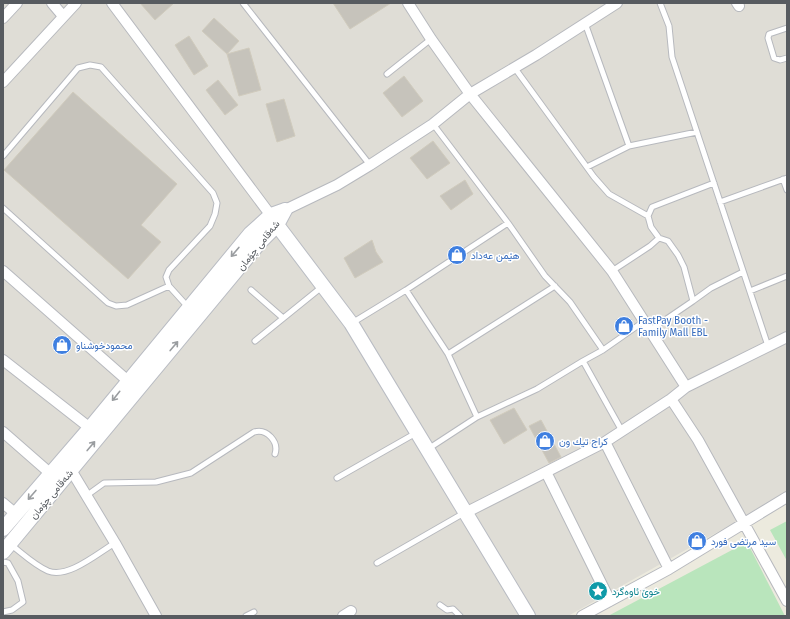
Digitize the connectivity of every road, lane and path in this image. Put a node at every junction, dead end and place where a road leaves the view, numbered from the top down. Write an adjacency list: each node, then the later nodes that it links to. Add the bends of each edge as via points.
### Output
1 (17, 3): 10 (street)
2 (52, 3): 9 (street)
3 (76, 3): 9 (street)
4 (112, 3): 32 (street)
5 (243, 3): 23 (lane)
6 (408, 3): 13 (street)
7 (617, 3): 11 (street)
8 (660, 3): 20 (lane, via 669,26 672,57)
9 (63, 16): 17 (street)
10 (3, 18)
11 (585, 23): 15 (street); 21 (lane)
12 (787, 28): 14 (lane, via 769,34 768,38 774,58)
13 (431, 39): 16 (lane); 18 (street)
14 (787, 58)
15 (514, 67): 18 (street); 24 (lane)
16 (387, 74)
17 (3, 82)
18 (470, 94): 19 (street); 37 (street)
19 (433, 124): 23 (street); 33 (lane)
20 (697, 132): 21 (lane); 26 (lane)
21 (629, 146): 24 (lane)
22 (3, 156): 40 (lane, via 78,68 101,67 213,193 217,203 210,226 169,270 166,277)
23 (370, 165): 30 (street, via 337,185)
24 (587, 167): 31 (lane, via 609,194)
25 (785, 178): 27 (lane); 28 (lane)
26 (714, 183): 28 (lane); 31 (lane, via 652,207)
27 (787, 190)
28 (720, 202): 38 (lane)
29 (3, 208): 40 (lane, via 108,303 116,306 127,305)
30 (285, 210): 32 (street, شەقامی چۆمان)
31 (648, 216): 35 (lane, via 651,227)
32 (274, 220): 34 (street, شەقامی چۆمان); 41 (street)
33 (508, 223): 42 (lane, via 545,276); 44 (lane)
34 (255, 238): 47 (street, شەقامی چۆمان, one-way to 47); 70 (street, شەقامی چۆمان, one-way to 34)
35 (659, 238): 37 (lane); 46 (lane, via 668,241 678,254)
36 (3, 271): 59 (street)
37 (612, 271): 49 (street)
38 (744, 272): 45 (lane); 46 (lane, via 711,288)
39 (787, 276): 45 (lane)
40 (169, 286): 47 (lane)
41 (324, 286): 48 (lane); 50 (street)
42 (555, 286): 55 (lane, via 570,302); 56 (lane)
43 (251, 290): 48 (lane)
44 (406, 290): 50 (lane); 56 (lane)
45 (750, 291): 54 (lane)
46 (693, 301): 51 (lane)
47 (188, 308): 59 (street, شەقامی چۆمان)
48 (283, 318): 53 (lane)
49 (644, 322): 51 (street); 55 (lane)
50 (351, 323): 66 (street)
51 (649, 331): 60 (street)
52 (787, 337): 54 (street)
53 (254, 341)
54 (768, 346): 60 (street)
55 (603, 350): 58 (lane)
56 (448, 354): 62 (lane)
57 (3, 360): 63 (street)
58 (583, 361): 62 (lane, via 537,389); 64 (lane)
59 (128, 381): 63 (street, شەقامی چۆمان, one-way to 63)
60 (686, 388): 61 (street)
61 (671, 399): 64 (street); 79 (street, via 698,440)
62 (477, 417): 68 (lane)
63 (90, 428): 72 (street, شەقامی چۆمان)
64 (622, 431): 67 (street)
65 (3, 432): 72 (street)
66 (418, 432): 68 (street); 73 (lane)
67 (605, 442): 71 (street); 85 (street)
68 (427, 450): 77 (street)
69 (275, 454): 74 (lane, via 271,438 260,430 191,472 156,482 104,484)
70 (71, 470): 74 (street); 82 (street, شەقامی چۆمان)
71 (546, 472): 77 (street); 87 (street)
72 (51, 474): 78 (street, شەقامی چۆمان, one-way to 78)
73 (337, 478)
74 (86, 496): 81 (street)
75 (787, 498): 79 (street)
76 (3, 503): 78 (street)
77 (465, 512): 84 (lane); 94 (street)
78 (16, 514): 80 (street, شەقامی چۆمان)
79 (744, 522): 85 (street); 86 (street)
80 (3, 529)
81 (115, 543): 82 (lane, via 77,568 56,572 49,572); 91 (street)
82 (6, 547)
83 (3, 562): 89 (lane, via 8,562 18,581 23,602 12,610)
84 (377, 563)
85 (669, 569): 87 (street)
86 (787, 600)
87 (610, 601): 95 (street)
88 (440, 605): 93 (lane, via 447,610 453,609)
89 (3, 612)
90 (254, 612): 92 (lane)
91 (156, 616)
92 (246, 616)
93 (460, 616)
94 (528, 616)
95 (582, 616)

